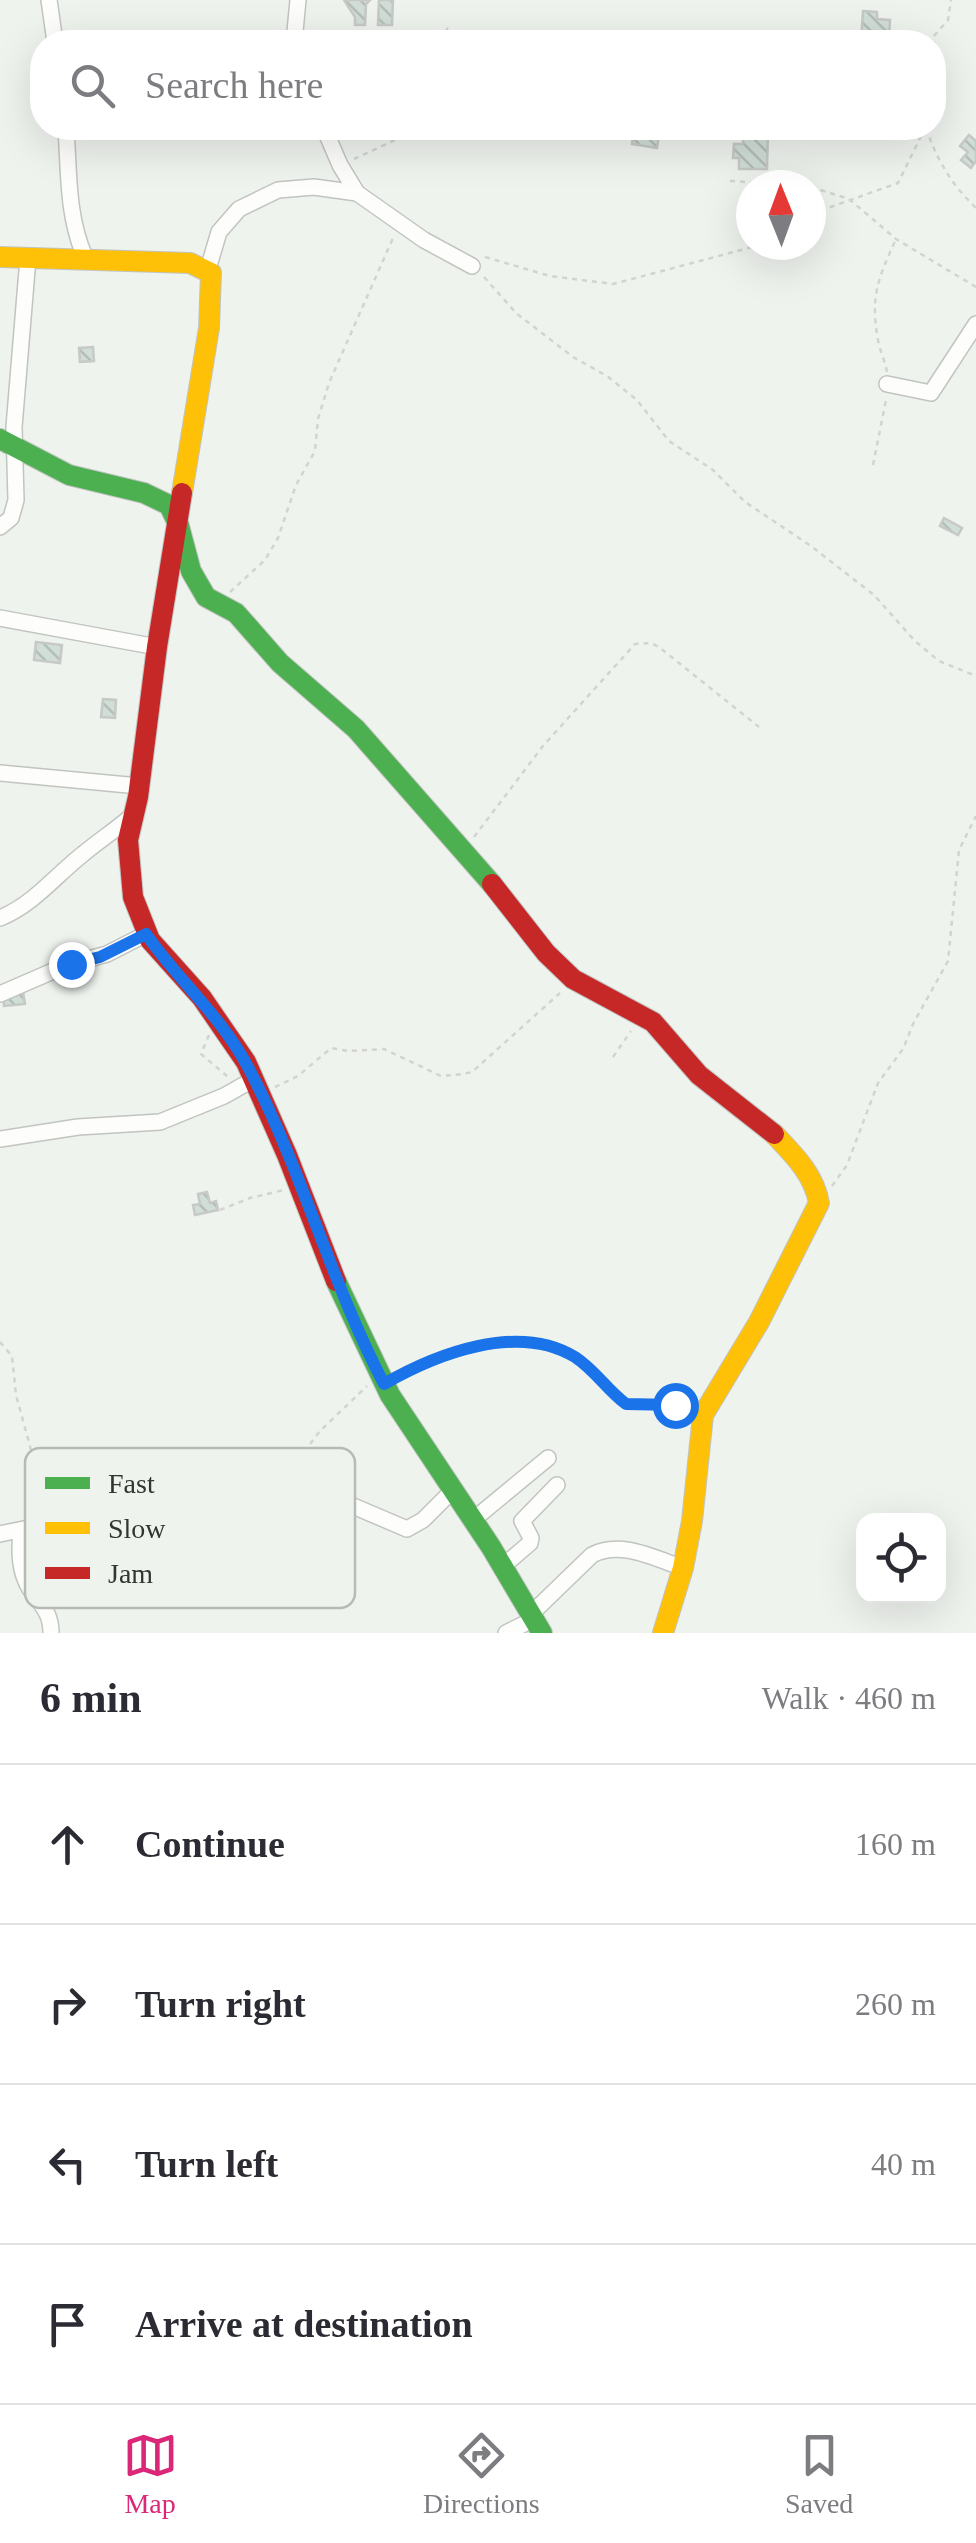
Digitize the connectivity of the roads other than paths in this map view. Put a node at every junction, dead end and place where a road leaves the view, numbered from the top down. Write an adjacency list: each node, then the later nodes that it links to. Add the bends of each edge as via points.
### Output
1 (49, 0): 3 (street)
2 (298, 0): 4 (street)
3 (53, 30)
4 (295, 30)
5 (67, 140): 10 (street, via 72,217)
6 (329, 140): 7 (street)
7 (357, 193): 11 (street, via 398,222); 12 (street, via 296,188 255,200 226,222)
8 (0, 257): 9 (street)
9 (28, 258): 10 (street); 15 (street)
10 (85, 258): 12 (street, via 190,262)
11 (477, 261)
12 (208, 269): 16 (street, via 209,328)
13 (976, 324): 14 (street, via 931,393)
14 (887, 384)
15 (7, 442): 16 (street, via 69,475 160,498); 17 (street, via 16,500)
16 (179, 526): 19 (street); 37 (street, via 198,587 236,613 280,663 356,729 465,850 546,954 573,979 666,1033 699,1076 766,1124 817,1191 816,1212 703,1415)
17 (0, 528)
18 (0, 618): 19 (street)
19 (157, 647): 21 (street)
20 (0, 773): 21 (street)
21 (139, 786): 22 (street)
22 (135, 813): 23 (street, via 32,902); 24 (street, via 128,864)
23 (0, 918)
24 (146, 934): 25 (street); 26 (street, via 218,1021)
25 (0, 994)
26 (250, 1085): 27 (street, via 160,1122); 30 (street, via 382,1379)
27 (0, 1139)
28 (548, 1458): 32 (street)
29 (558, 1485): 36 (street, via 522,1520 530,1544)
30 (453, 1490): 31 (street, via 414,1528); 32 (street)
31 (355, 1507)
32 (473, 1520): 36 (street)
33 (25, 1531): 34 (street)
34 (21, 1532): 35 (street); 38 (street)
35 (0, 1534)
36 (502, 1567): 40 (street)
37 (683, 1568): 40 (street, via 604,1549); 43 (street)
38 (25, 1576)
39 (44, 1608): 41 (street)
40 (536, 1622): 42 (street)
41 (51, 1633)
42 (506, 1633)
43 (663, 1633)

